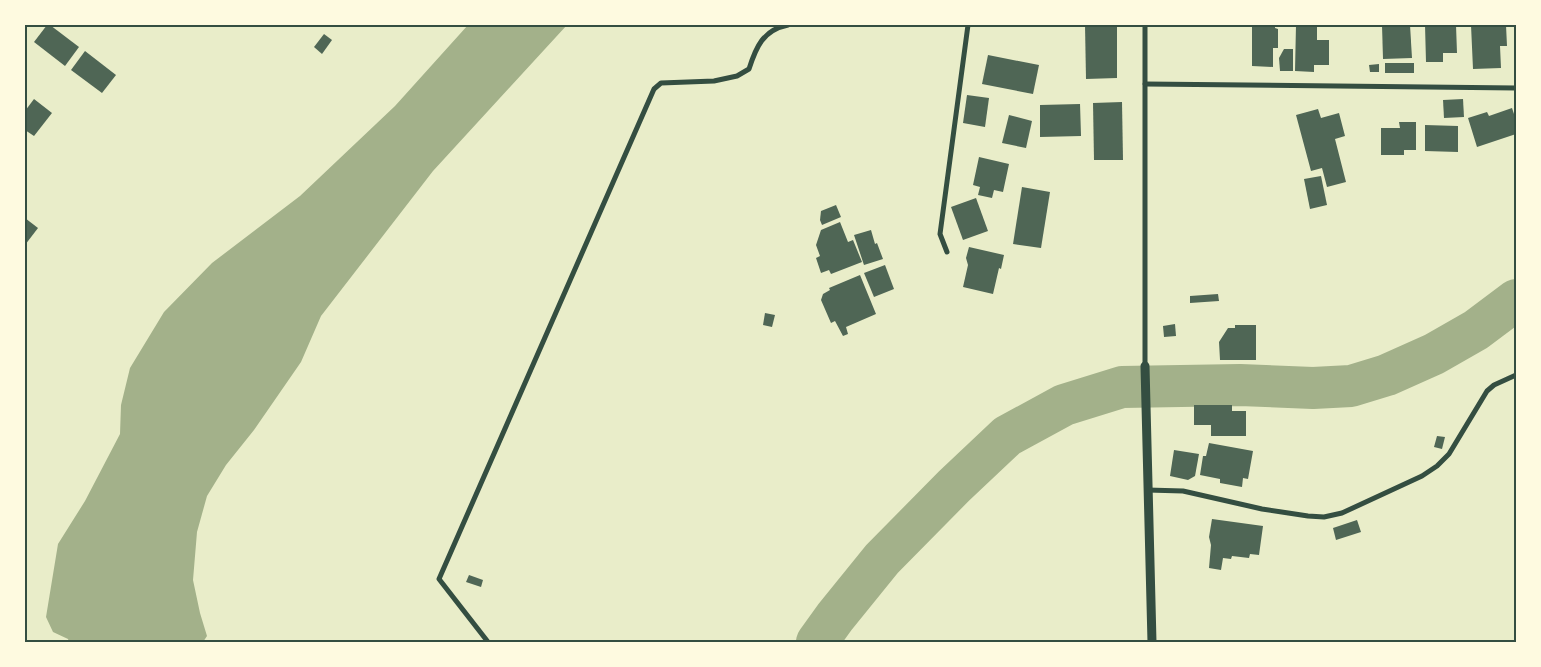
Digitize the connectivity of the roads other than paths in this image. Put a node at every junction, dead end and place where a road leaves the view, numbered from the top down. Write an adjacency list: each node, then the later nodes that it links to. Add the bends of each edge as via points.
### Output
1 (788, 25): 10 (street, via 766,35 756,49 749,69 737,76 714,82 661,83 654,89 439,578)
2 (968, 25): 6 (street, via 940,234)
3 (1145, 25): 4 (street)
4 (1145, 84): 5 (street); 7 (street)
5 (1516, 88)
6 (947, 252)
7 (1145, 366): 9 (street)
8 (1516, 375): 9 (street, via 1494,384 1487,391 1449,454 1437,466 1342,514 1308,516 1183,491)
9 (1147, 490): 11 (street)
10 (488, 642)
11 (1152, 642)

